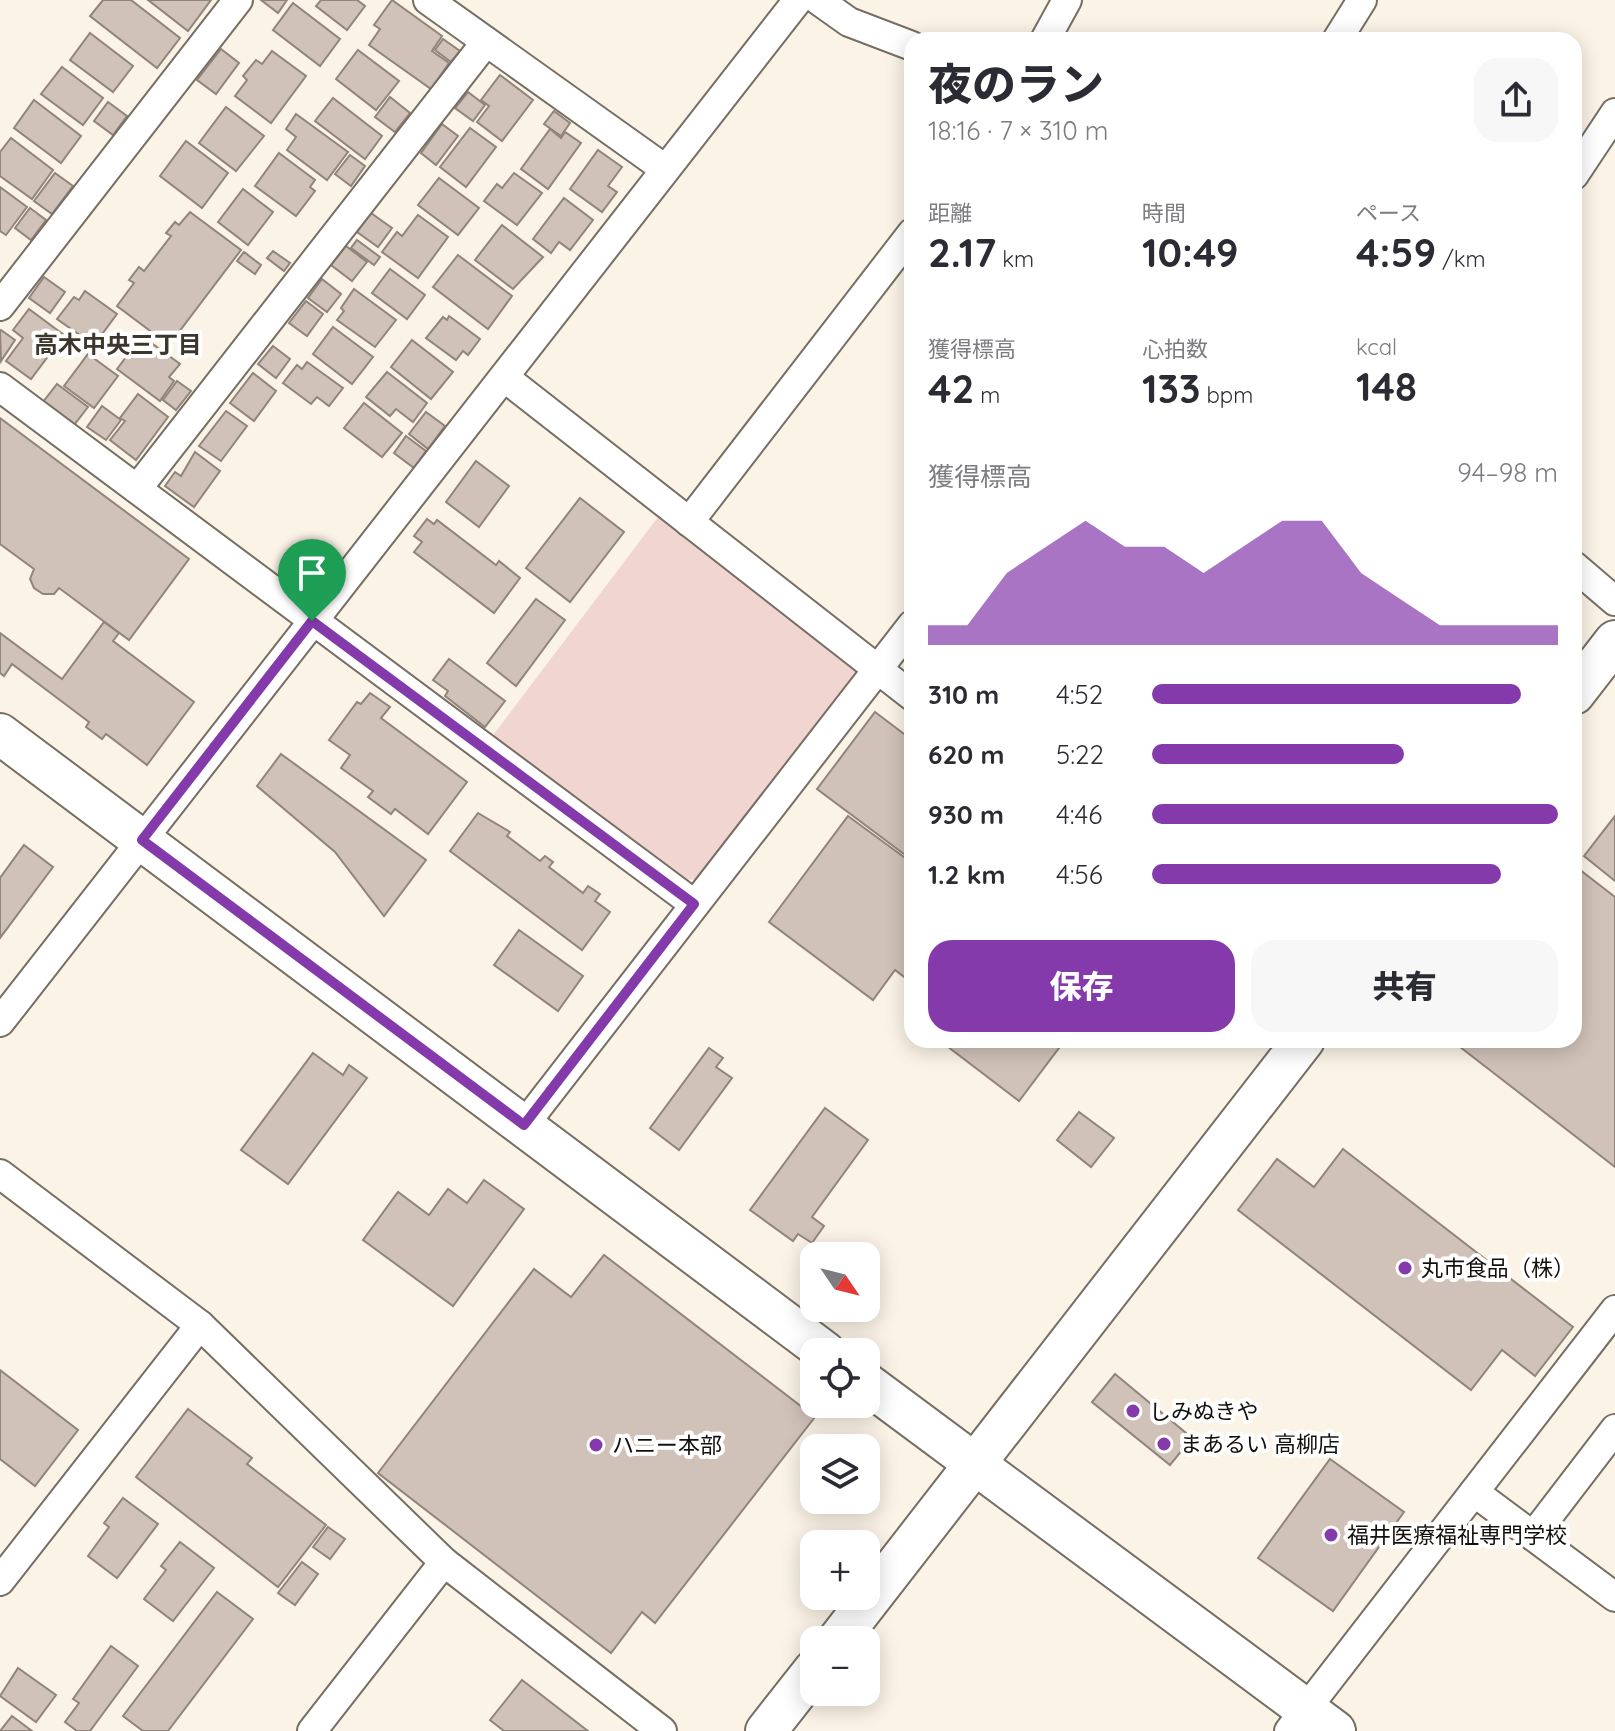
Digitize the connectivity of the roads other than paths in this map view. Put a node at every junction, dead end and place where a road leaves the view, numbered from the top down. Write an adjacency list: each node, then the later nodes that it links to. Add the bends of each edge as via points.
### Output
1 (238, 0): 15 (street)
2 (428, 0): 9 (street)
3 (798, 0): 13 (street)
4 (818, 0): 10 (street, via 849,22)
5 (1067, 0): 7 (street)
6 (1362, 0): 8 (street)
7 (1049, 32)
8 (1342, 32)
9 (486, 42): 13 (street); 18 (street)
10 (904, 43)
11 (1615, 113): 12 (street)
12 (1582, 163)
13 (665, 169): 16 (street)
14 (904, 243): 19 (street)
15 (0, 306)
16 (504, 377): 19 (street); 22 (street)
17 (0, 387): 18 (street)
18 (137, 489): 22 (street)
19 (689, 522): 25 (street)
20 (1582, 573): 21 (street)
21 (1615, 601)
22 (312, 621): 29 (street); 30 (street)
23 (904, 635): 25 (street)
24 (1615, 641): 26 (street)
25 (878, 669): 27 (street); 30 (street)
26 (1582, 684)
27 (904, 690)
28 (0, 734): 29 (street)
29 (142, 840): 31 (street); 33 (street)
30 (694, 904): 33 (street)
31 (0, 1022)
32 (1298, 1048): 40 (street)
33 (524, 1125): 37 (street)
34 (0, 1174): 36 (street)
35 (1615, 1310): 41 (street)
36 (200, 1325): 43 (street); 44 (street)
37 (806, 1338)
38 (880, 1394): 40 (street)
39 (1615, 1429): 42 (street)
40 (976, 1466): 46 (street); 48 (street)
41 (1474, 1492): 42 (street); 48 (street)
42 (1533, 1536): 45 (street)
43 (444, 1562): 49 (street); 50 (street)
44 (0, 1581)
45 (1615, 1597)
46 (849, 1626)
47 (800, 1688): 51 (street)
48 (1310, 1724)
49 (312, 1731)
50 (662, 1731)
51 (766, 1731)

